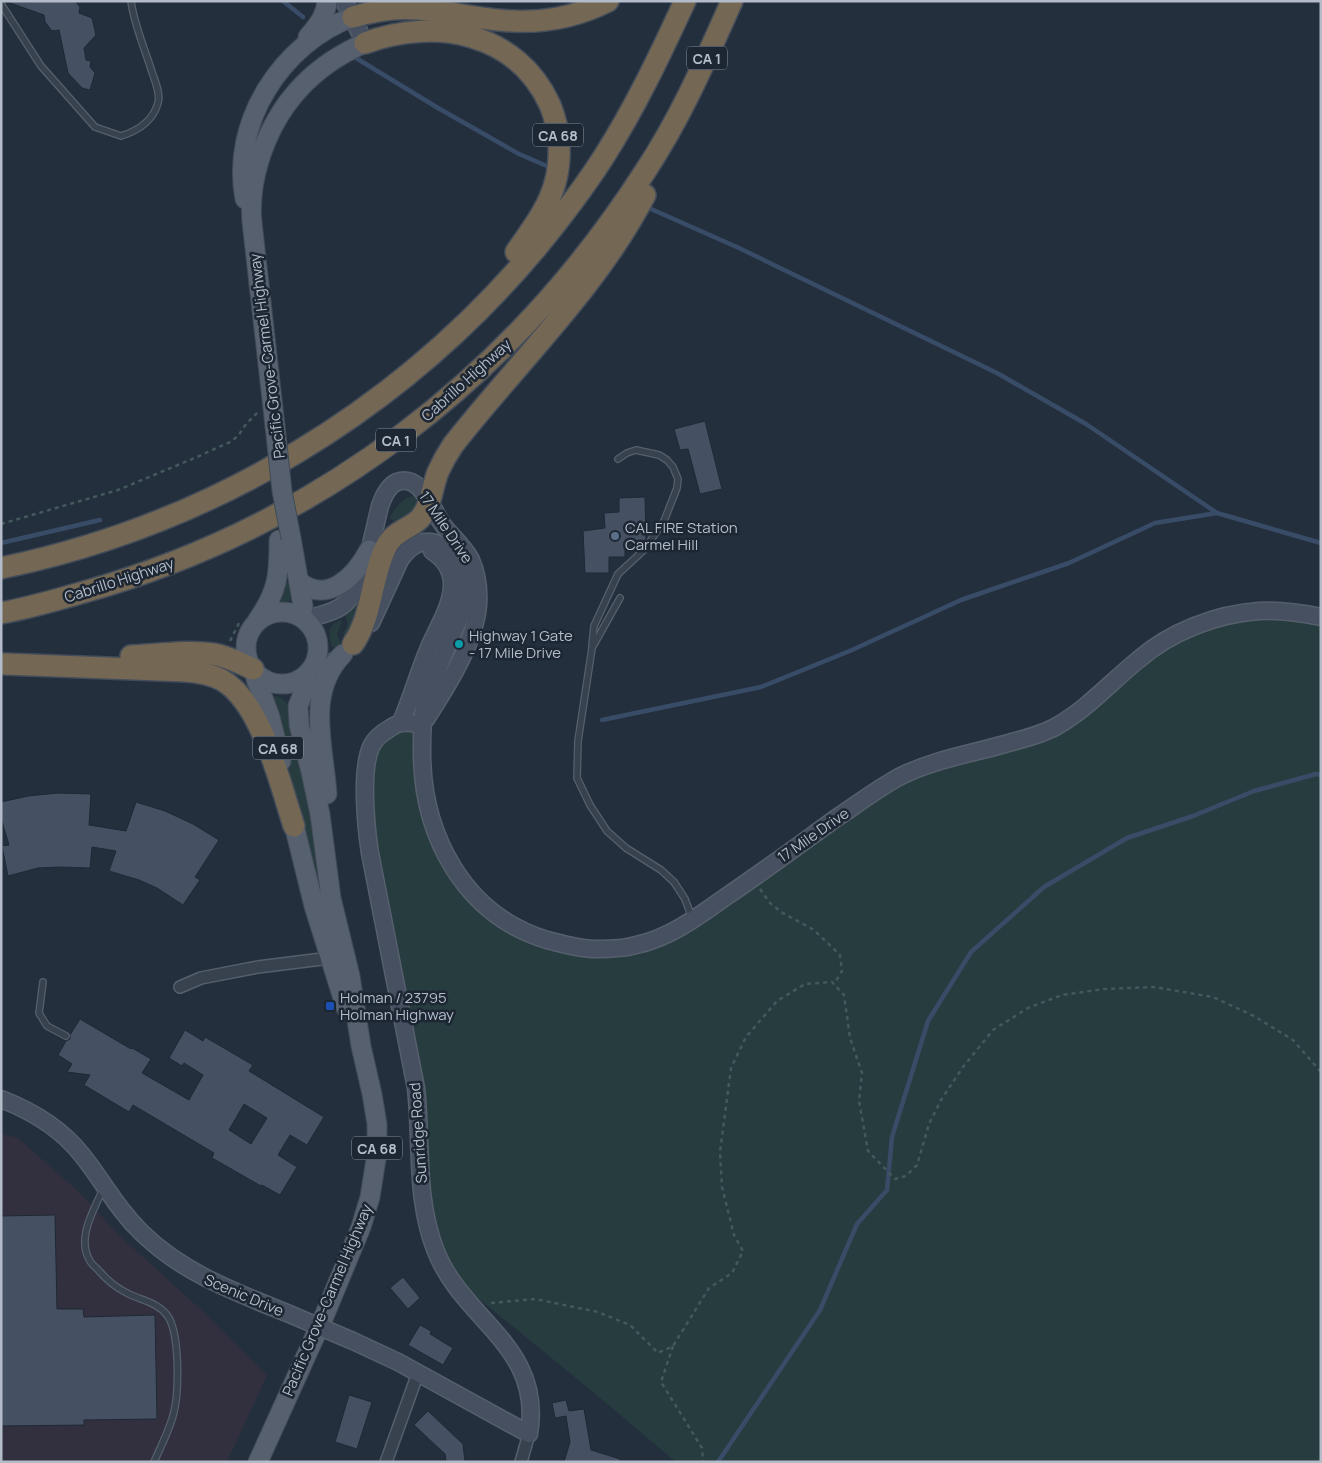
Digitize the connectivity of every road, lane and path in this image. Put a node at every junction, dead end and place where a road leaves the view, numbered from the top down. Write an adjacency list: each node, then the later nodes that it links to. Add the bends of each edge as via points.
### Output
1 (132, 1): 6 (lane, via 158,91 158,102 139,129 121,136 96,127 41,66)
2 (328, 1): 9 (main road, via 321,20)
3 (608, 1): 7 (highway, via 576,14 539,21 503,21 414,8)
4 (685, 1): 12 (highway, CA 1, via 634,107 585,184 509,279)
5 (732, 1): 10 (highway, Cabrillo Highway / CA 1)
6 (1, 4)
7 (348, 9): 8 (main road); 9 (main road, Pacific Grove-Carmel Highway / CA 68, via 336,24)
8 (365, 43): 11 (main road, Pacific Grove-Carmel Highway / CA 68, via 322,67 298,89 282,110 259,164 252,195); 12 (highway, CA 68, via 393,34 424,31 461,34 486,42 527,70 543,92 555,118 559,164 548,202 516,252)
9 (293, 54): 11 (main road, Pacific Grove-Carmel Highway / CA 68, via 259,104 247,138 243,184)
10 (679, 114): 15 (highway, via 656,173 627,226 578,296 452,445 438,472); 23 (highway, Cabrillo Highway / CA 1, via 631,194 556,291 470,379 398,438 324,488 215,545 122,581)
11 (252, 222): 13 (main road, Pacific Grove-Carmel Highway / CA 68)
12 (443, 344): 20 (highway, CA 1, via 348,419 244,483 132,532 66,553)
13 (273, 406): 16 (path, via 258,412 230,442 188,461 118,490); 17 (main road, Pacific Grove-Carmel Highway / CA 68, bridge)
14 (618, 459): 27 (lane, via 636,450 659,455 673,467 678,478 677,488 664,521 644,550 618,574 594,626)
15 (429, 502): 19 (main road, 17 Mile Drive, via 413,482 394,484 382,501); 28 (highway, via 421,518 396,534 387,546 363,626); 33 (main road, 17 Mile Drive, via 471,562 477,583 478,606 458,663)
16 (1, 524)
17 (285, 539): 21 (main road, Pacific Grove-Carmel Highway / CA 68); 26 (main road, Pacific Grove-Carmel Highway / CA 68, via 276,586)
18 (416, 545): 28 (main road, via 403,556 371,623); 32 (main road, via 435,553 447,566 451,593); 33 (main road, 17 Mile Drive, via 432,542 448,550 460,567 465,594 460,616 427,694)
19 (369, 550): 21 (main road, via 354,572 335,586 314,589); 25 (main road, 17 Mile Drive, via 358,586 349,600 337,609)
20 (1, 568)
21 (298, 581): 25 (main road, Pacific Grove-Carmel Highway / CA 68)
22 (620, 598): 27 (lane)
23 (1, 613)
24 (1321, 617): 36 (main road, 17 Mile Drive, via 1258,611 1192,627 1139,658 1080,711 1053,728 1022,740 919,768 898,778)
25 (303, 618): 26 (main road, via 290,612 277,612); 31 (main road, CA 68, via 311,625 317,643 317,655)
26 (256, 624): 30 (main road, CA 68, via 246,646)
27 (592, 648): 37 (lane, via 578,742 577,778 607,831 674,882)
28 (348, 649): 31 (main road, via 330,664); 35 (main road, via 326,680 319,713 327,799)
29 (3, 664): 30 (highway, via 199,653 222,656); 34 (highway, via 185,671 208,674 223,681 238,693 260,728)
30 (254, 670): 31 (main road, via 268,680 282,684 299,680); 34 (main road, Pacific Grove-Carmel Highway / CA 68, via 273,728)
31 (309, 672): 35 (main road, Pacific Grove-Carmel Highway / CA 68, via 298,706 298,720)
32 (401, 722): 33 (main road); 47 (main road, Sunridge Road, via 381,734 370,749 365,790 367,836 416,1088 421,1190 426,1221 440,1262)
33 (422, 725): 37 (main road, 17 Mile Drive, via 426,796 439,843 464,883 497,916 540,938 593,949 637,946)
34 (294, 826): 38 (main road, Pacific Grove-Carmel Highway / CA 68)
35 (325, 845): 43 (main road, Pacific Grove-Carmel Highway / CA 68, via 331,898 350,976)
36 (753, 878): 37 (main road, 17 Mile Drive); 40 (path, via 770,903 814,930 840,954 842,971)
37 (693, 920)
38 (330, 958): 41 (street, via 200,978); 43 (main road, Pacific Grove-Carmel Highway / CA 68)
39 (43, 982): 42 (lane, via 39,1013 47,1026)
40 (834, 984): 44 (path, via 844,995 850,1038 862,1074 859,1101 868,1151 895,1179 906,1176 917,1164 929,1124 941,1100 993,1030 1028,1008 1062,995 1154,987 1212,996 1293,1040); 48 (path, via 805,984 777,1001 746,1037 732,1068 720,1152 722,1187 734,1235 743,1251 732,1273 708,1288)
41 (180, 987)
42 (66, 1036)
43 (361, 1046): 52 (main road, Pacific Grove-Carmel Highway / CA 68, via 377,1131 376,1161 368,1205 325,1314)
44 (1321, 1072)
45 (1, 1099): 46 (main road, Scenic Drive, via 37,1116 61,1133 82,1154)
46 (104, 1187): 49 (main road, Scenic Drive, bridge, via 133,1224 179,1263 218,1285 353,1341); 51 (lane, via 84,1236 90,1261 126,1293 156,1305 167,1315 176,1342 174,1412)
47 (468, 1302): 48 (path, via 535,1299 598,1312 630,1325 658,1353); 50 (main road, Sunridge Road, via 510,1350 522,1370 531,1407)
48 (673, 1346): 55 (path, via 661,1382 702,1448)
49 (418, 1373): 50 (main road, Scenic Drive); 53 (street)
50 (529, 1434): 54 (street, Sunridge Road)
51 (154, 1462)
52 (258, 1462)
53 (386, 1462)
54 (521, 1462)
55 (703, 1462)

